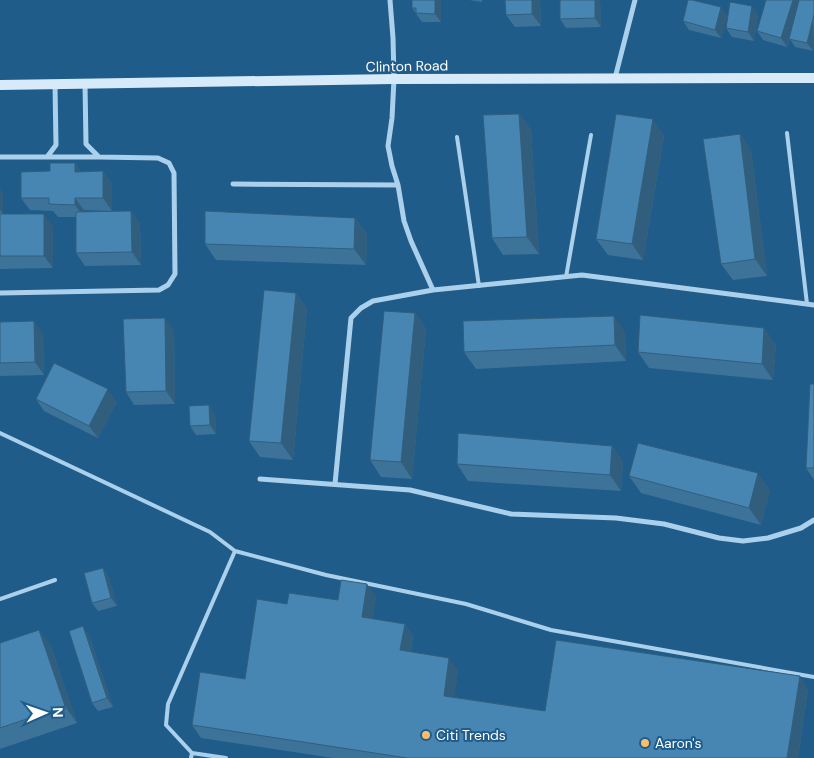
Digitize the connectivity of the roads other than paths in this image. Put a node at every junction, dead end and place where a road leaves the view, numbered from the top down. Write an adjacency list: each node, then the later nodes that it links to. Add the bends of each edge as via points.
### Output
1 (390, 0): 5 (street)
2 (635, 0): 3 (street)
3 (615, 78): 4 (street, Clinton Road); 5 (street, Clinton Road)
4 (814, 78)
5 (394, 79): 7 (street, Clinton Road); 16 (street, via 388,146)
6 (55, 84): 7 (street, Clinton Road); 8 (street, Clinton Road); 13 (street, via 56,144)
7 (85, 84): 14 (street, via 86,144)
8 (0, 85)
9 (787, 133): 21 (lane)
10 (591, 135): 17 (lane)
11 (457, 137): 18 (lane)
12 (0, 157): 13 (street)
13 (47, 157): 14 (street)
14 (99, 157): 20 (street, via 158,158 172,168 175,274 168,285 159,290)
15 (233, 184): 16 (street)
16 (398, 185): 19 (street, via 404,221)
17 (566, 277): 18 (street); 21 (street, via 582,275)
18 (479, 286): 19 (street)
19 (433, 290): 25 (street, via 373,301 351,318)
20 (0, 293)
21 (806, 304): 22 (street)
22 (814, 305)
23 (0, 434): 27 (lane, via 210,532)
24 (260, 480): 25 (street)
25 (335, 484): 26 (street, via 410,490 511,514 616,518 664,524 743,541 768,538 801,528)
26 (814, 520)
27 (235, 551): 30 (lane, via 326,575 466,604 551,630); 31 (lane, via 168,704 166,725)
28 (55, 580): 29 (lane)
29 (0, 599)
30 (814, 678)
31 (192, 756): 32 (lane)
32 (226, 758)

